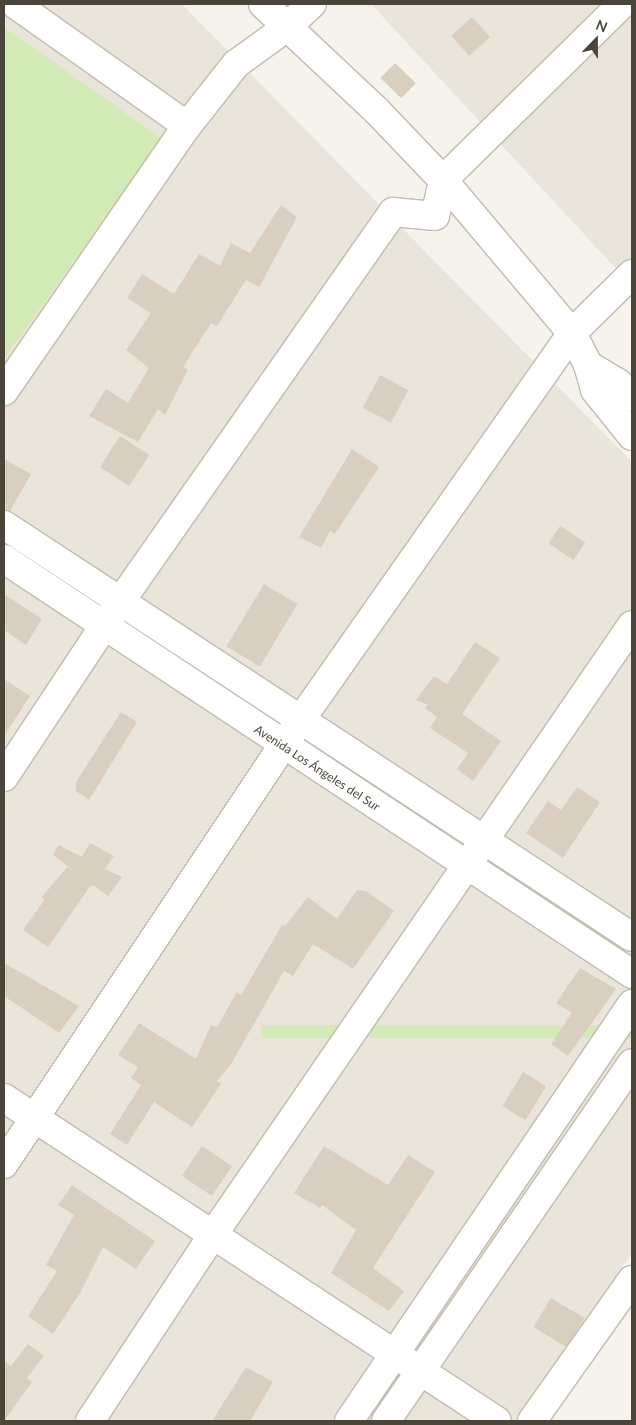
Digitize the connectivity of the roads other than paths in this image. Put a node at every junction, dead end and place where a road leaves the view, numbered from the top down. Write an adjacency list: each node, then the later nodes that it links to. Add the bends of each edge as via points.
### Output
1 (15, 4): 6 (street)
2 (263, 4): 5 (street)
3 (312, 4): 5 (street)
4 (622, 4): 7 (street)
5 (287, 27): 6 (street, via 236,64); 7 (street, via 377,111)
6 (187, 126): 11 (street)
7 (442, 180): 9 (street); 16 (street, via 435,216 393,212)
8 (632, 274): 9 (street)
9 (572, 332): 10 (street); 19 (street)
10 (592, 377): 12 (street, via 618,383); 13 (street)
11 (4, 391)
12 (632, 397)
13 (632, 436)
14 (4, 525): 16 (street)
15 (4, 559): 18 (street, Avenida Los Ángeles del Sur)
16 (120, 602): 18 (street); 19 (street)
17 (632, 625): 22 (street)
18 (104, 627): 20 (street, Avenida Los Ángeles del Sur); 21 (street)
19 (300, 721): 20 (street); 22 (street)
20 (283, 745): 23 (street, Avenida Los Ángeles del Sur); 29 (street)
21 (4, 777)
22 (483, 840): 23 (street); 24 (street)
23 (467, 866): 25 (street, Avenida Los Ángeles del Sur); 31 (street)
24 (632, 937)
25 (632, 974)
26 (632, 1004): 33 (street)
27 (632, 1063): 34 (street)
28 (4, 1098): 29 (street)
29 (35, 1118): 30 (street); 31 (street)
30 (4, 1164)
31 (212, 1236): 33 (street); 35 (street)
32 (632, 1280): 39 (street)
33 (394, 1355): 34 (street); 36 (street)
34 (420, 1372): 37 (street); 38 (street)
35 (90, 1421)
36 (349, 1421)
37 (386, 1421)
38 (497, 1421)
39 (532, 1421)

